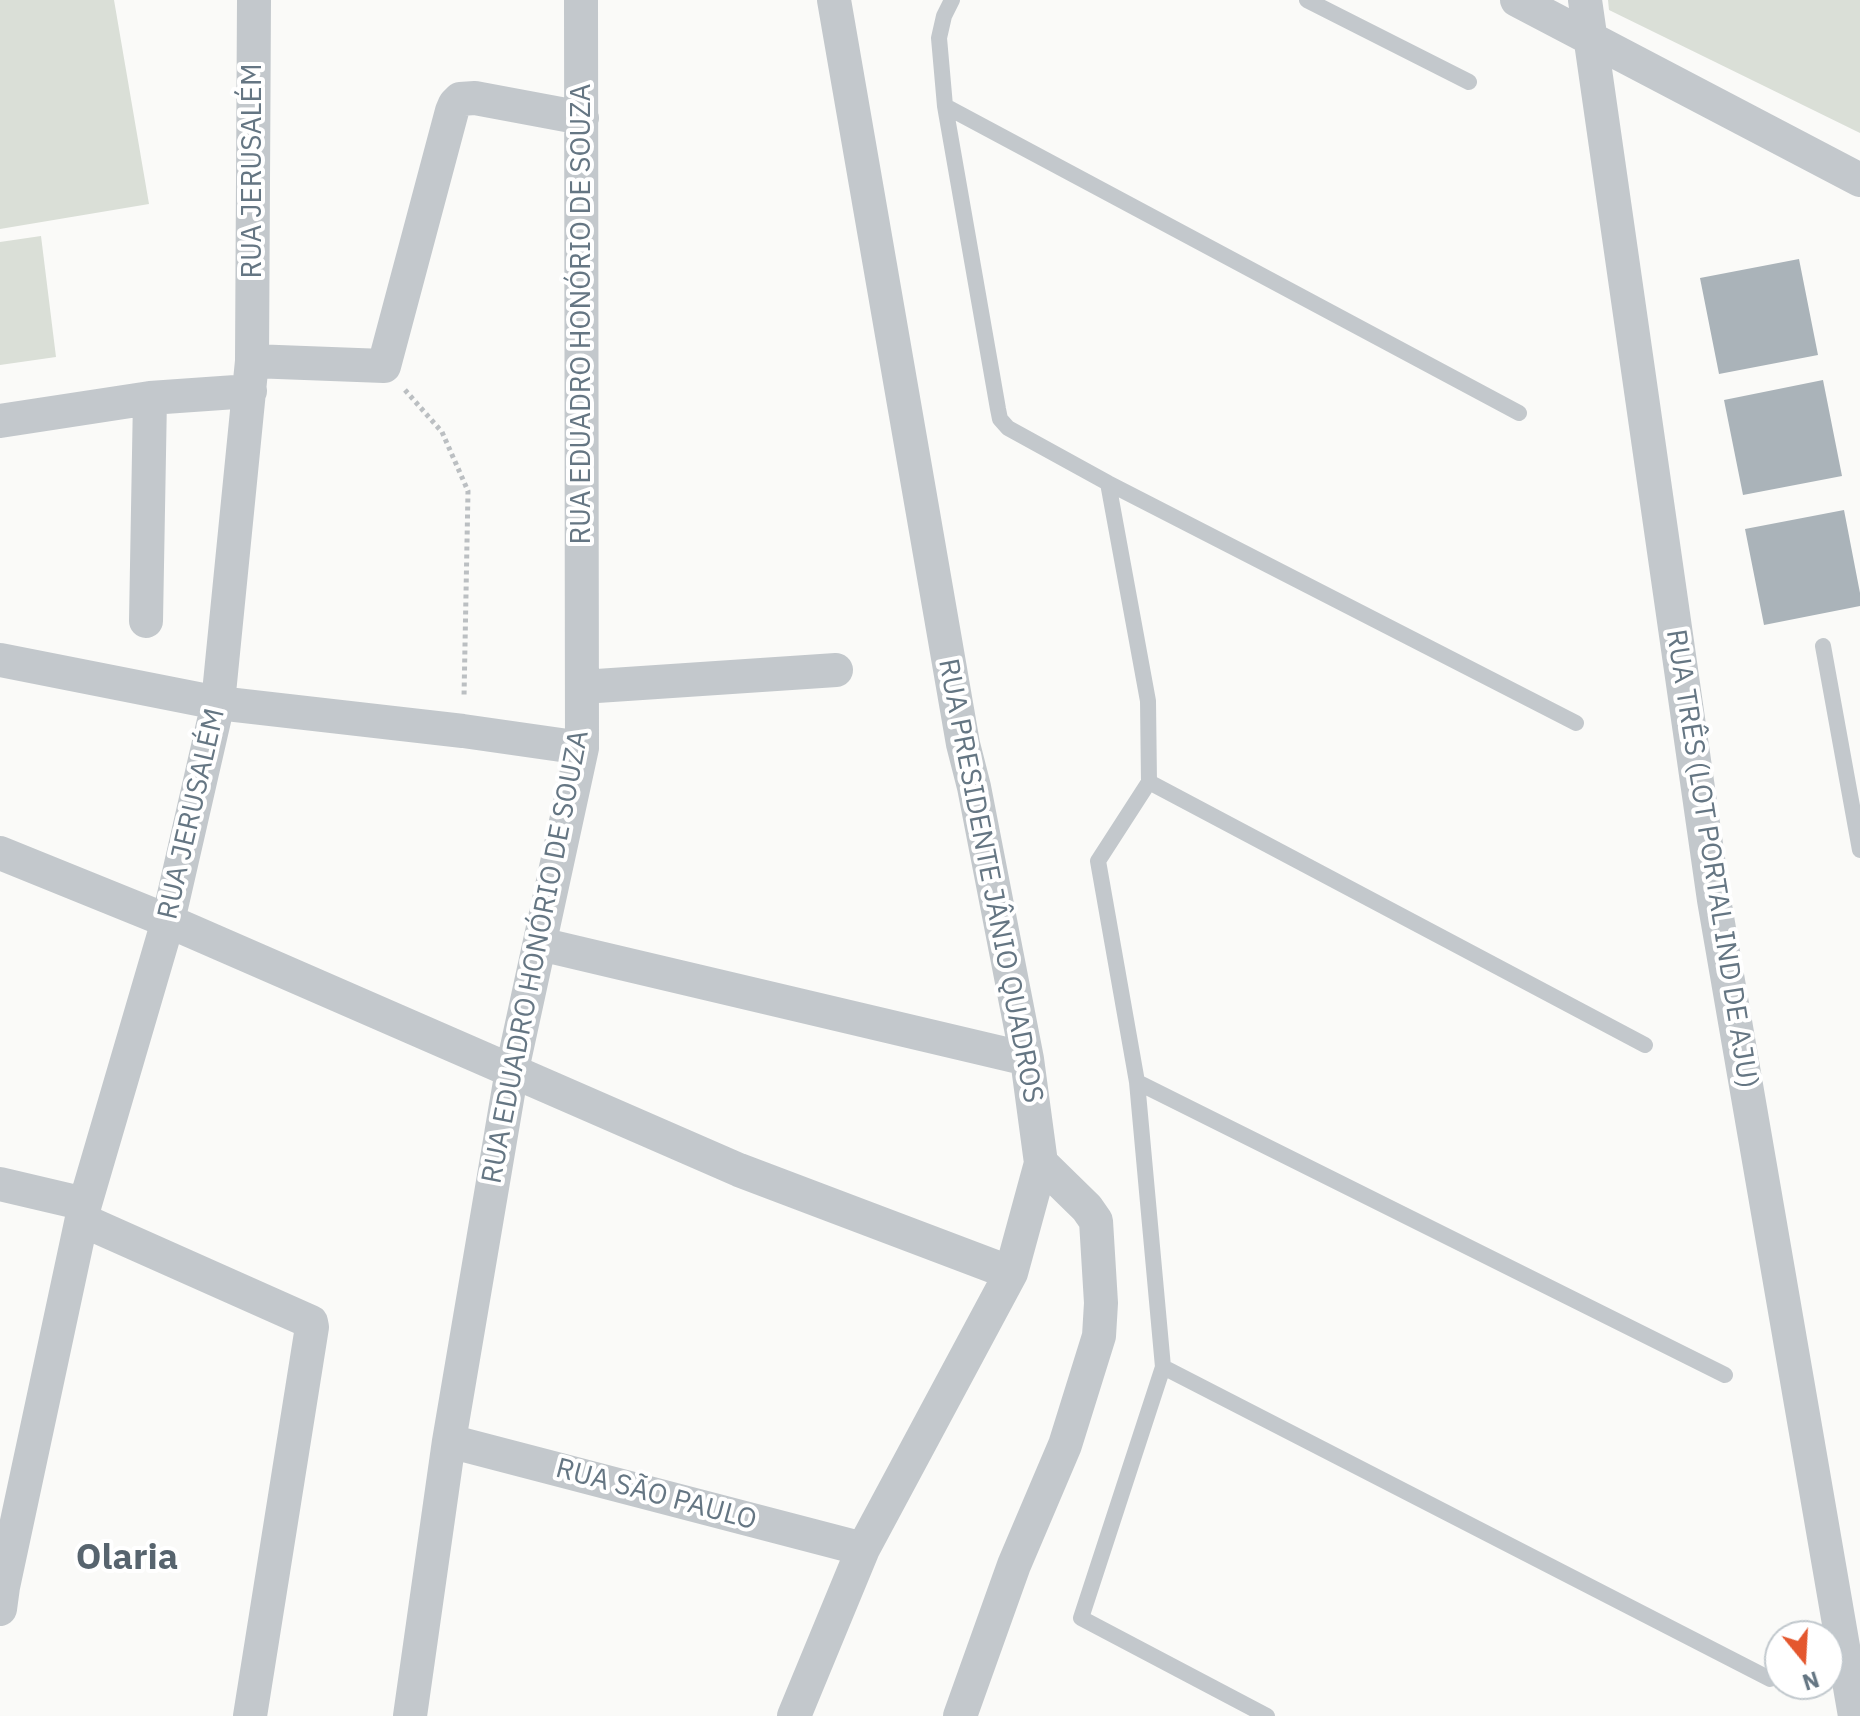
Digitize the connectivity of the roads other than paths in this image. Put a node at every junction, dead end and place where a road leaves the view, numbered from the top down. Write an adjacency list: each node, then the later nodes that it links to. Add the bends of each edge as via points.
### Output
1 (254, 0): 13 (street, RUA JERUSALÉM)
2 (581, 0): 11 (street, RUA EDUADRO HONÓRIO DE SOUZA)
3 (834, 0): 32 (street, RUA PRESIDENTE JÂNIO QUADROS, via 958,717)
4 (952, 0): 10 (lane, via 939,38)
5 (1307, 0): 9 (lane)
6 (1517, 0): 8 (street)
7 (1585, 0): 8 (street, RUA TRÊS (LOT PORTAL IND DE AJU))
8 (1591, 38): 12 (street); 50 (street, RUA TRÊS (LOT PORTAL IND DE AJU), via 1714,900)
9 (1469, 82)
10 (945, 106): 15 (lane); 17 (lane, via 1000,419)
11 (582, 118): 13 (street, via 460,99 384,366); 22 (street, RUA EDUADRO HONÓRIO DE SOUZA)
12 (1860, 180)
13 (251, 376): 14 (street); 23 (street, RUA JERUSALÉM)
14 (150, 398): 16 (street); 18 (street)
15 (1519, 413)
16 (0, 421)
17 (1108, 483): 24 (lane); 26 (lane, via 1148,701)
18 (146, 621)
19 (1823, 646): 27 (lane)
20 (0, 660): 23 (street)
21 (836, 670): 22 (street)
22 (582, 687): 25 (street, RUA EDUADRO HONÓRIO DE SOUZA)
23 (218, 703): 25 (street); 29 (street, RUA JERUSALÉM)
24 (1576, 723)
25 (582, 748): 30 (street, RUA EDUADRO HONÓRIO DE SOUZA)
26 (1149, 782): 31 (lane); 34 (lane, via 1098,861)
27 (1860, 850)
28 (0, 853): 29 (street)
29 (168, 921): 33 (street); 37 (street, RUA JERUSALÉM)
30 (540, 944): 32 (street); 33 (street, RUA EDUADRO HONÓRIO DE SOUZA)
31 (1645, 1045)
32 (1027, 1059): 35 (street, RUA PRESIDENTE JÂNIO QUADROS)
33 (512, 1070): 38 (street, via 751,1175); 41 (street, RUA EDUADRO HONÓRIO DE SOUZA)
34 (1137, 1082): 39 (lane); 40 (lane)
35 (1041, 1163): 38 (street, RUA PRESIDENTE JÂNIO QUADROS); 48 (street, via 1096,1221 1101,1321 1065,1445 1014,1565)
36 (0, 1184): 37 (street)
37 (83, 1212): 43 (street, RUA JERUSALÉM); 45 (street, via 311,1322)
38 (1011, 1273): 42 (street, RUA PRESIDENTE JÂNIO QUADROS)
39 (1163, 1367): 44 (lane); 49 (lane, via 1081,1618)
40 (1725, 1375)
41 (449, 1441): 42 (street, RUA SÃO PAULO); 46 (street, RUA EDUADRO HONÓRIO DE SOUZA)
42 (863, 1549): 47 (street, RUA PRESIDENTE JÂNIO QUADROS)
43 (0, 1609)
44 (1764, 1676)
45 (250, 1716)
46 (410, 1716)
47 (794, 1716)
48 (960, 1716)
49 (1267, 1716)
50 (1855, 1716)

